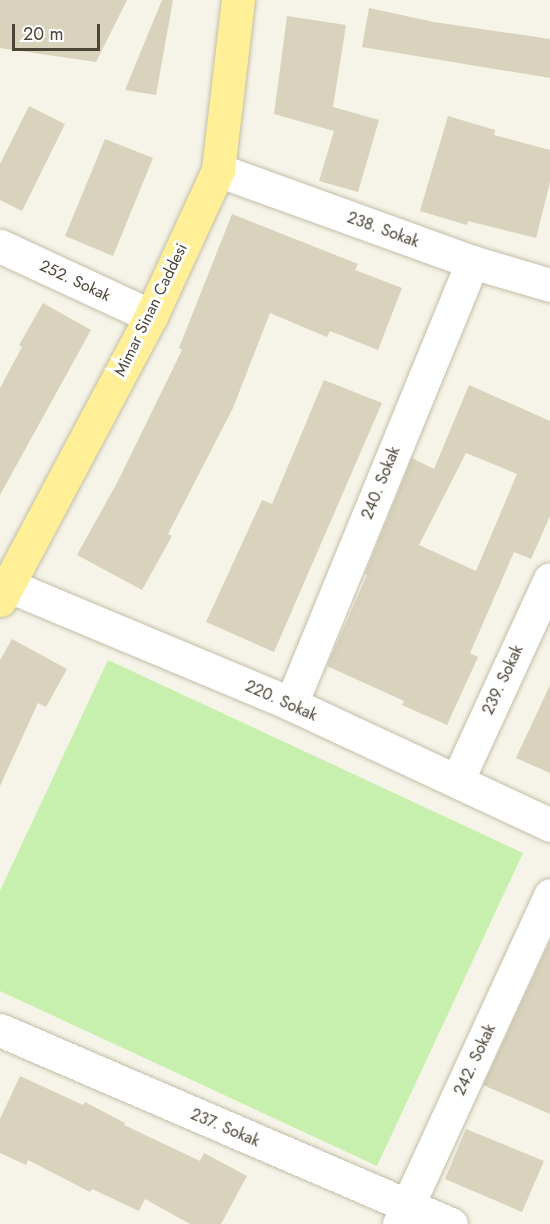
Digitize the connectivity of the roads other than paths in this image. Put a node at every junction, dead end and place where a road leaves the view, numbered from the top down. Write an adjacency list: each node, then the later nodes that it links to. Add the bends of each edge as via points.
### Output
1 (238, 0): 2 (main road, Mimar Sinan Caddesi)
2 (218, 170): 4 (street, 238. Sokak); 6 (main road, Mimar Sinan Caddesi)
3 (0, 246): 6 (street, 252. Sokak)
4 (472, 262): 5 (street, 238. Sokak); 9 (street, 240. Sokak)
5 (550, 285)
6 (151, 316): 8 (main road, Mimar Sinan Caddesi)
7 (550, 579): 10 (street, 239. Sokak)
8 (3, 589): 9 (street, 220. Sokak)
9 (291, 704): 10 (street, 220. Sokak)
10 (457, 782): 11 (street, 220. Sokak)
11 (550, 825)
12 (550, 895): 14 (street, 242. Sokak)
13 (0, 1030): 14 (street, 237. Sokak)
14 (403, 1216): 15 (street, 237. Sokak)
15 (451, 1224)

